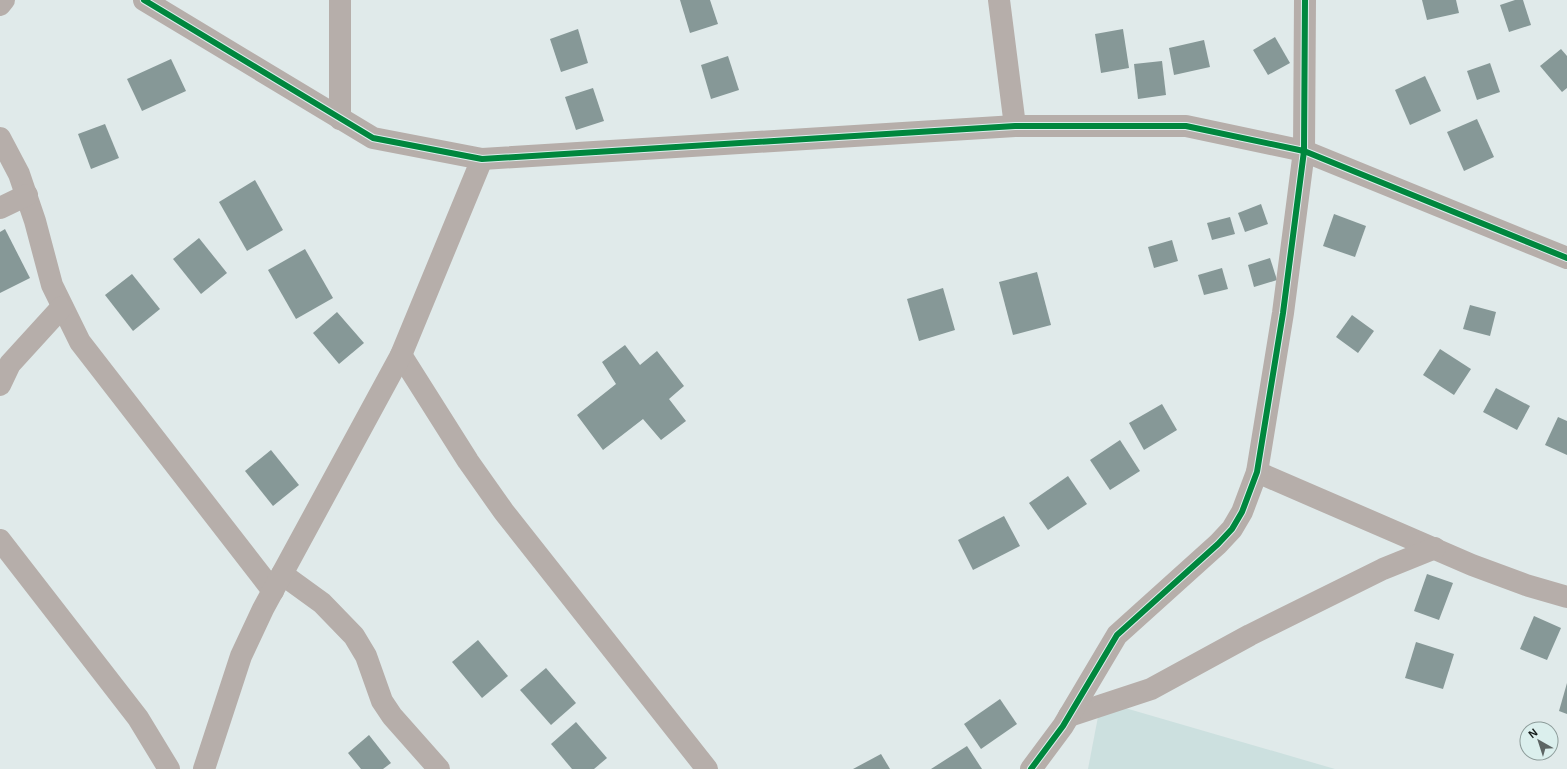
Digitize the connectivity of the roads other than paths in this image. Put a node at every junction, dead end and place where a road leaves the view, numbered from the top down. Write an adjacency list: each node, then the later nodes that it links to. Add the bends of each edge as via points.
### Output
1 (4, 0): 6 (street)
2 (144, 0): 7 (street)
3 (340, 0): 7 (street)
4 (999, 0): 8 (street)
5 (1305, 0): 10 (street)
6 (0, 5)
7 (340, 119): 11 (street, via 373,138)
8 (1016, 126): 10 (street, via 1186,126); 11 (street)
9 (0, 138): 12 (street, via 19,174)
10 (1304, 151): 14 (street); 18 (street, via 1283,313)
11 (482, 158): 16 (street)
12 (26, 195): 13 (street); 15 (street, via 36,221 52,285)
13 (0, 208)
14 (1567, 258)
15 (62, 307): 17 (street, via 10,364); 21 (street, via 80,342)
16 (401, 355): 21 (street); 27 (street, via 468,461 504,512)
17 (0, 385)
18 (1257, 472): 20 (street); 23 (street, via 1242,512 1232,529 1117,635)
19 (0, 540): 24 (street, via 138,718)
20 (1435, 548): 22 (street, via 1472,565); 23 (street, via 1383,569 1151,689)
21 (278, 582): 25 (street, via 241,656); 26 (street, via 322,603 354,636 366,656 382,701)
22 (1567, 597)
23 (1069, 716): 28 (street)
24 (169, 769)
25 (204, 769)
26 (439, 769)
27 (707, 769)
28 (1031, 769)

